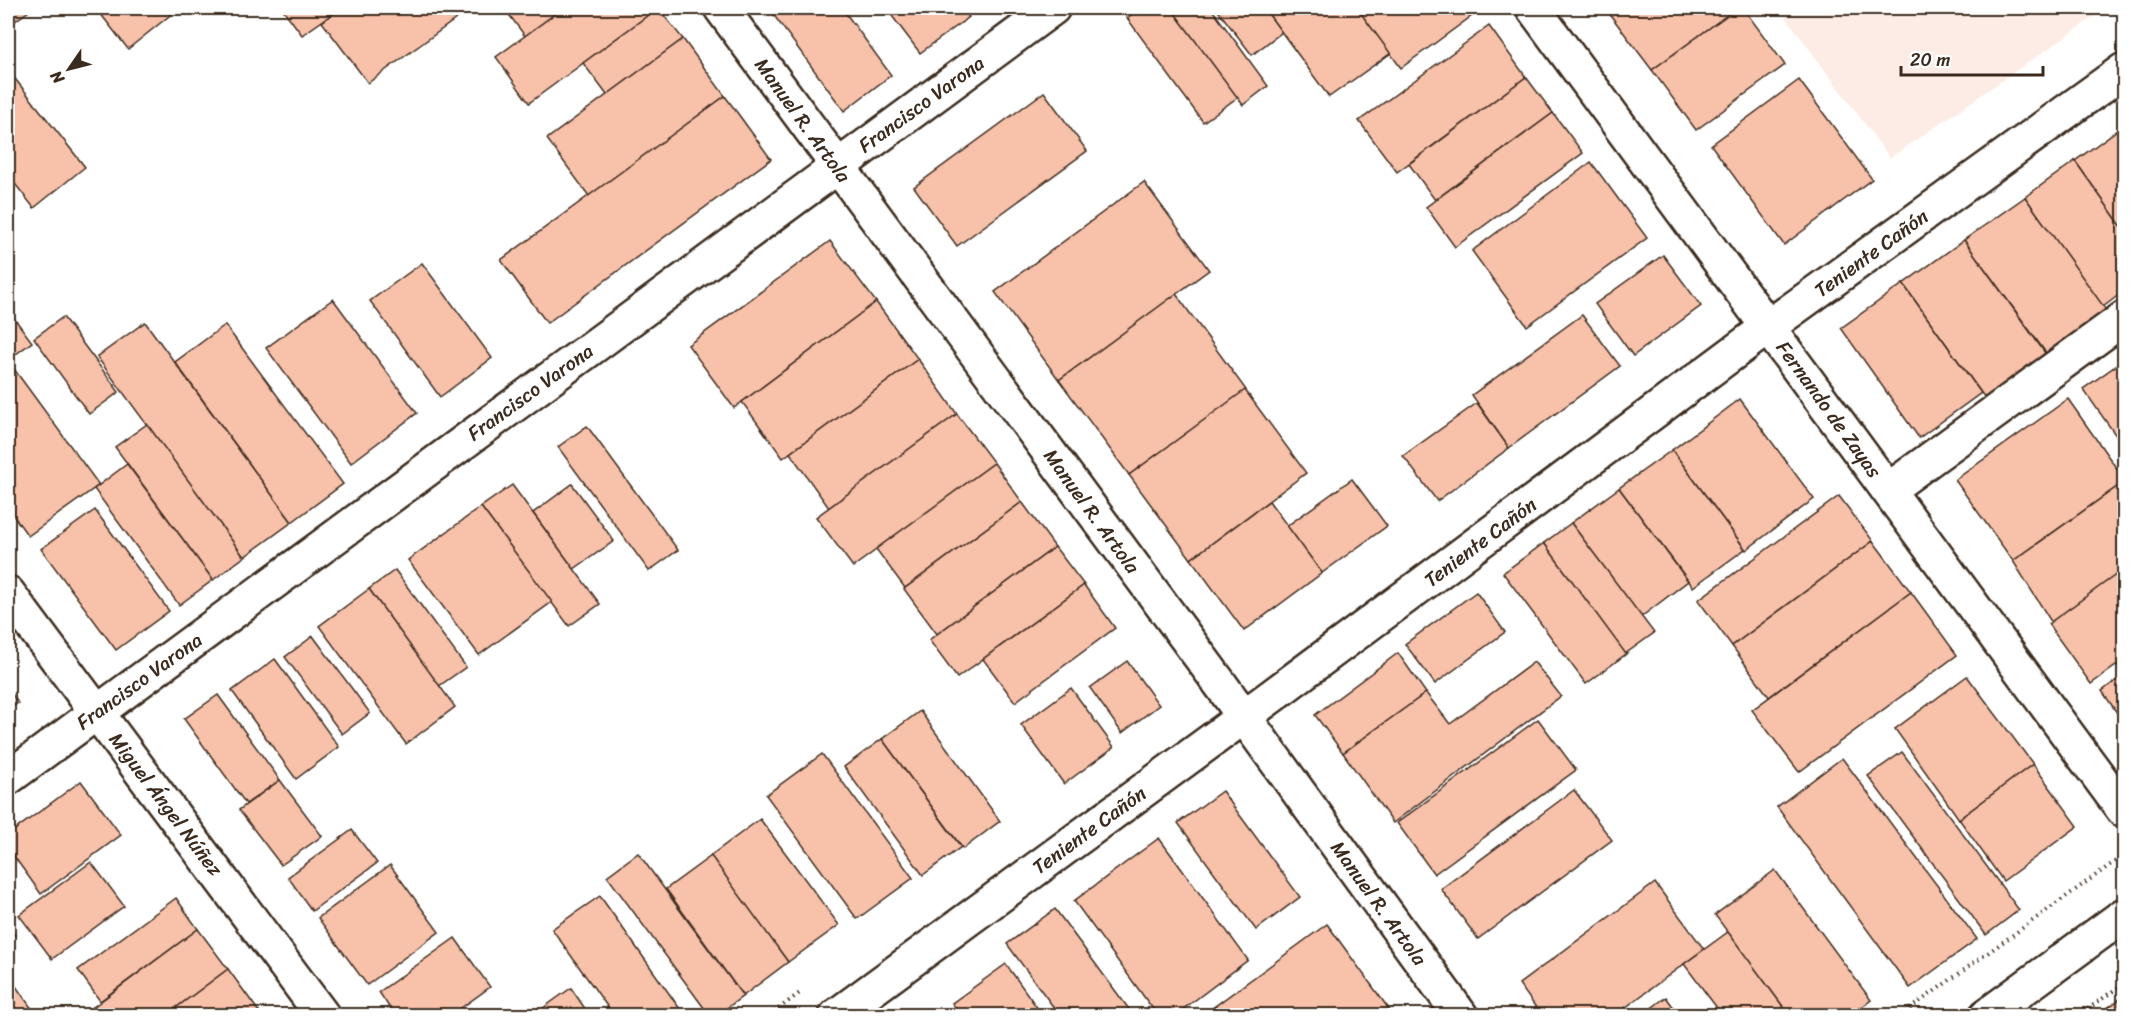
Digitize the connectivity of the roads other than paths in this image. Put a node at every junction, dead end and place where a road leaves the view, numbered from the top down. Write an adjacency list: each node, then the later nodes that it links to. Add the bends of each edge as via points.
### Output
1 (721, 8): 5 (street, Manuel R. Artola)
2 (1053, 8): 5 (street, Francisco Varona)
3 (1533, 8): 7 (street, Fernando de Zayas)
4 (2124, 70): 7 (street, Teniente Cañón)
5 (837, 166): 10 (street, Francisco Varona); 11 (street, Manuel R. Artola)
6 (2124, 318): 8 (street)
7 (1768, 327): 8 (street, Fernando de Zayas); 11 (street, Teniente Cañón)
8 (1888, 490): 13 (street, Fernando de Zayas)
9 (8, 593): 10 (street, Miguel Ángel Núñez)
10 (97, 711): 12 (street, Francisco Varona); 15 (street, Miguel Ángel Núñez)
11 (1244, 717): 16 (street, Teniente Cañón); 17 (street, Manuel R. Artola)
12 (8, 778)
13 (2124, 811)
14 (2124, 915): 18 (street)
15 (323, 1016)
16 (836, 1016)
17 (1461, 1016)
18 (1986, 1016)

